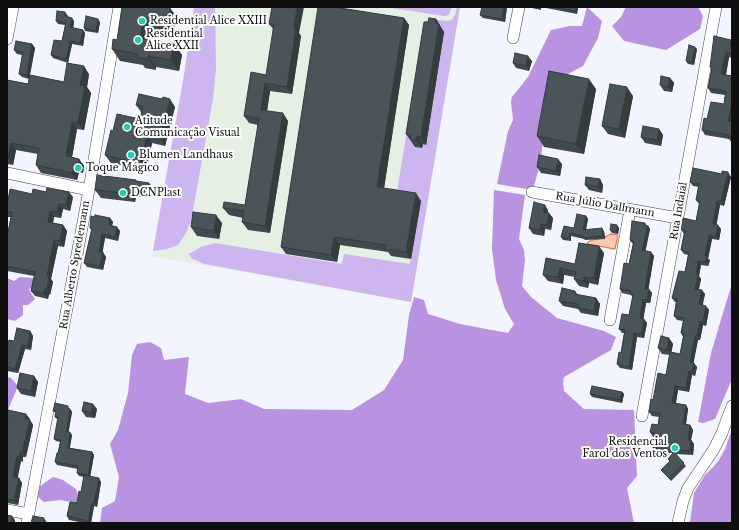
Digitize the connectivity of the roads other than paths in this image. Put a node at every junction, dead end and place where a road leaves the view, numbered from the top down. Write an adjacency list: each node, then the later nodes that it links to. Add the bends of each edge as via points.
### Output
1 (13, 7): 6 (street)
2 (120, 7): 8 (street, Rua Alberto Spredemann)
3 (519, 7): 5 (street)
4 (716, 7): 11 (street, Rua Indaial)
5 (513, 38)
6 (7, 39)
7 (7, 173): 8 (street)
8 (89, 190): 16 (street, Rua Alberto Spredemann)
9 (532, 192): 10 (street, Rua Júlio Dallmann)
10 (630, 210): 11 (street, Rua Júlio Dallmann); 12 (street)
11 (678, 218): 14 (street, Rua Indaial)
12 (610, 320)
13 (732, 406): 17 (street, via 714,449 688,488)
14 (642, 416)
15 (7, 510): 16 (street)
16 (28, 519)
17 (678, 523)

